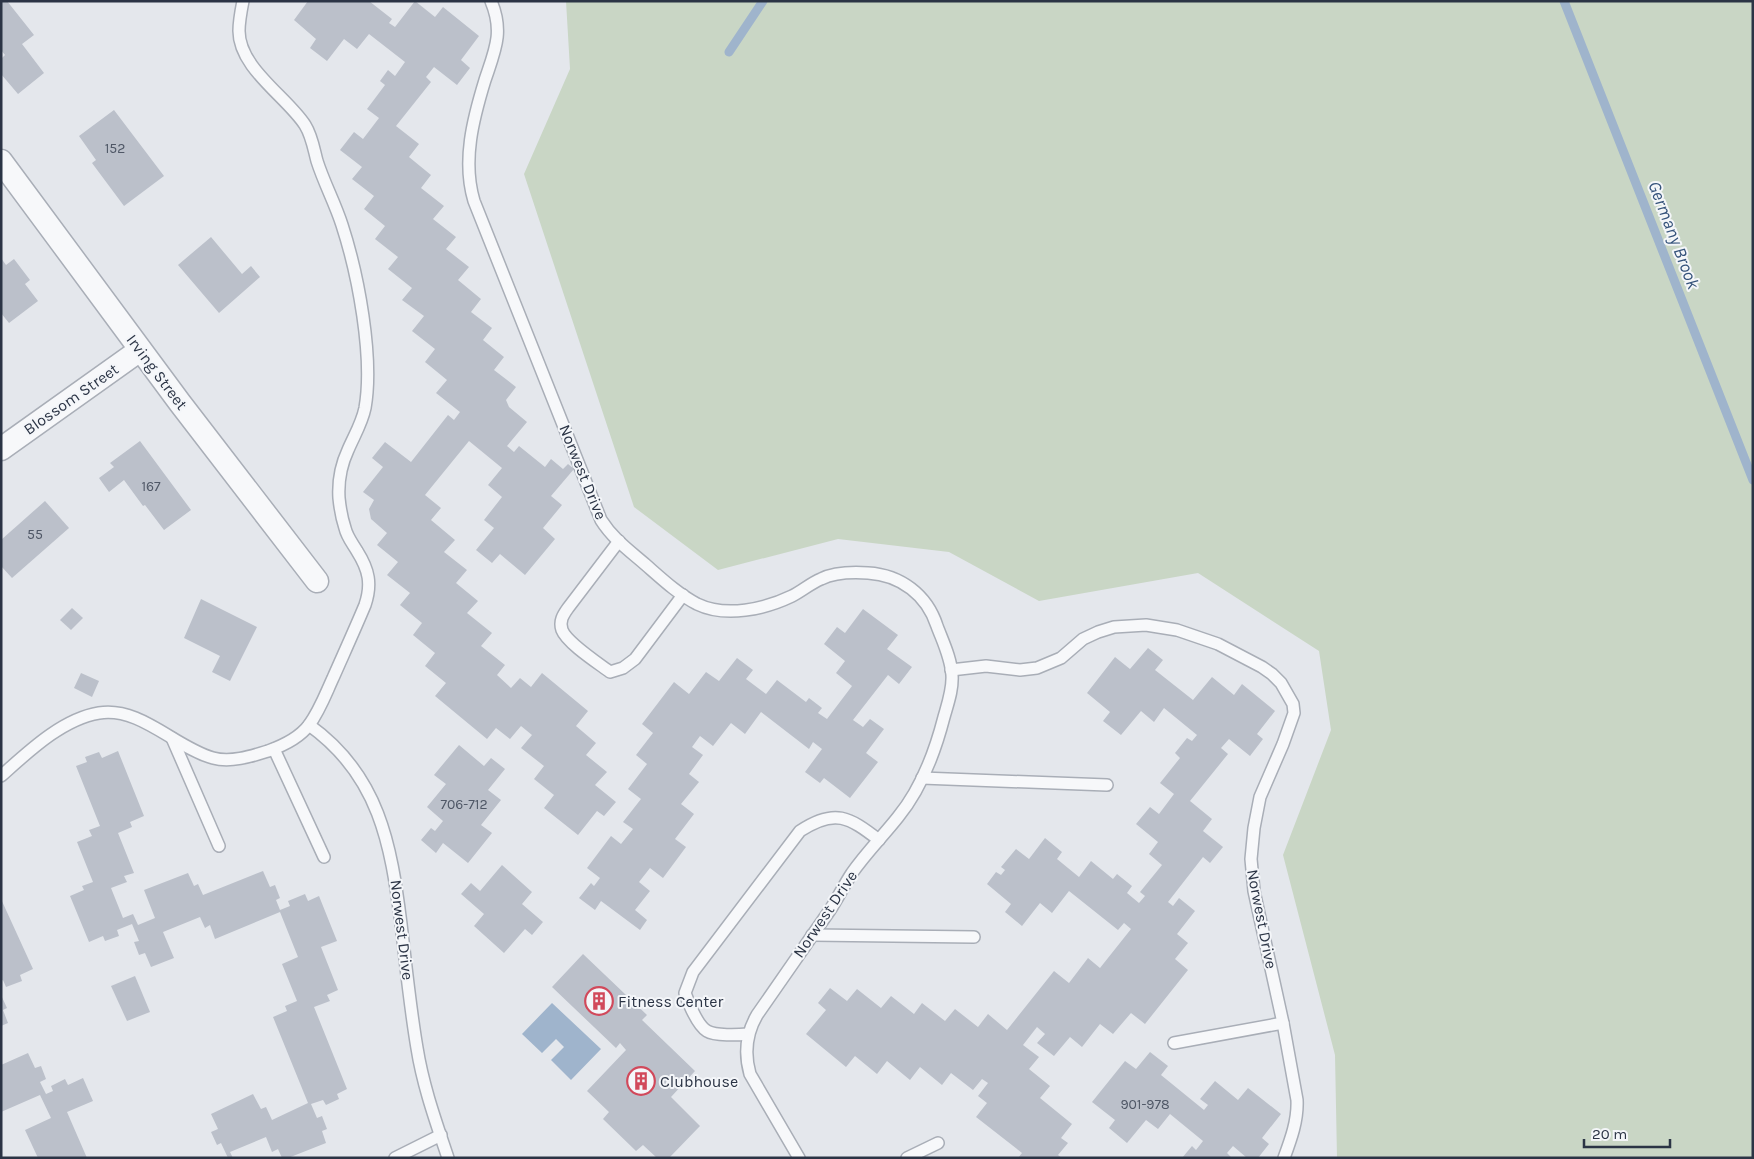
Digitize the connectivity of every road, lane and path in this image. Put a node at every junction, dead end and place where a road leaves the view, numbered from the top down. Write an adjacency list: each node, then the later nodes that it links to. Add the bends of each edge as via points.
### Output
1 (243, 1): 10 (lane, via 239,32 241,45 260,75 307,127 342,225 360,301 366,351 365,410 342,467 339,497 345,528 369,578 369,591 319,709)
2 (491, 1): 6 (lane, Norwest Drive, via 498,42 472,132 468,153 469,186 601,520)
3 (1, 161): 4 (street, Irving Street)
4 (140, 350): 5 (street, Blossom Street); 7 (street, Irving Street)
5 (1, 449)
6 (618, 541): 8 (lane, Norwest Drive); 8 (lane, via 561,619 562,631 571,642 610,672 623,668 635,658)
7 (317, 581)
8 (683, 594): 9 (lane, Norwest Drive, via 707,608 737,611 793,596 822,578 838,574 886,576 915,590 927,604)
9 (951, 670): 14 (lane, Norwest Drive, via 950,694 939,736); 21 (lane, Norwest Drive, via 986,666 1020,670 1038,668 1061,658 1083,639 1098,632 1114,627 1146,625 1177,630 1218,644 1262,667 1281,683 1293,704 1294,713 1260,797 1251,859 1254,891)
10 (309, 725): 12 (lane, via 296,737); 24 (lane, Norwest Drive, via 338,749 365,786 389,843 417,1048)
11 (172, 738): 12 (lane, via 214,759 228,760); 13 (lane, via 136,719 118,713 99,713 61,728); 17 (lane)
12 (274, 749): 18 (lane)
13 (1, 776)
14 (922, 778): 15 (lane); 16 (lane, Norwest Drive, via 900,816)
15 (1107, 785)
16 (878, 840): 19 (lane, Norwest Drive); 22 (lane, via 855,822 839,818 823,819 800,831 693,972 685,993 693,1014 707,1031 727,1035)
17 (219, 846)
18 (324, 857)
19 (812, 935): 20 (lane); 22 (lane, Norwest Drive, via 757,1015)
20 (974, 937)
21 (1283, 1023): 23 (lane); 30 (lane, Norwest Drive, via 1297,1109)
22 (748, 1034): 28 (lane, Norwest Drive, via 746,1050 750,1074)
23 (1174, 1043)
24 (441, 1135): 26 (lane); 27 (lane, Norwest Drive)
25 (938, 1143): 29 (lane)
26 (394, 1158)
27 (448, 1158)
28 (799, 1158)
29 (907, 1158)
30 (1284, 1158)

